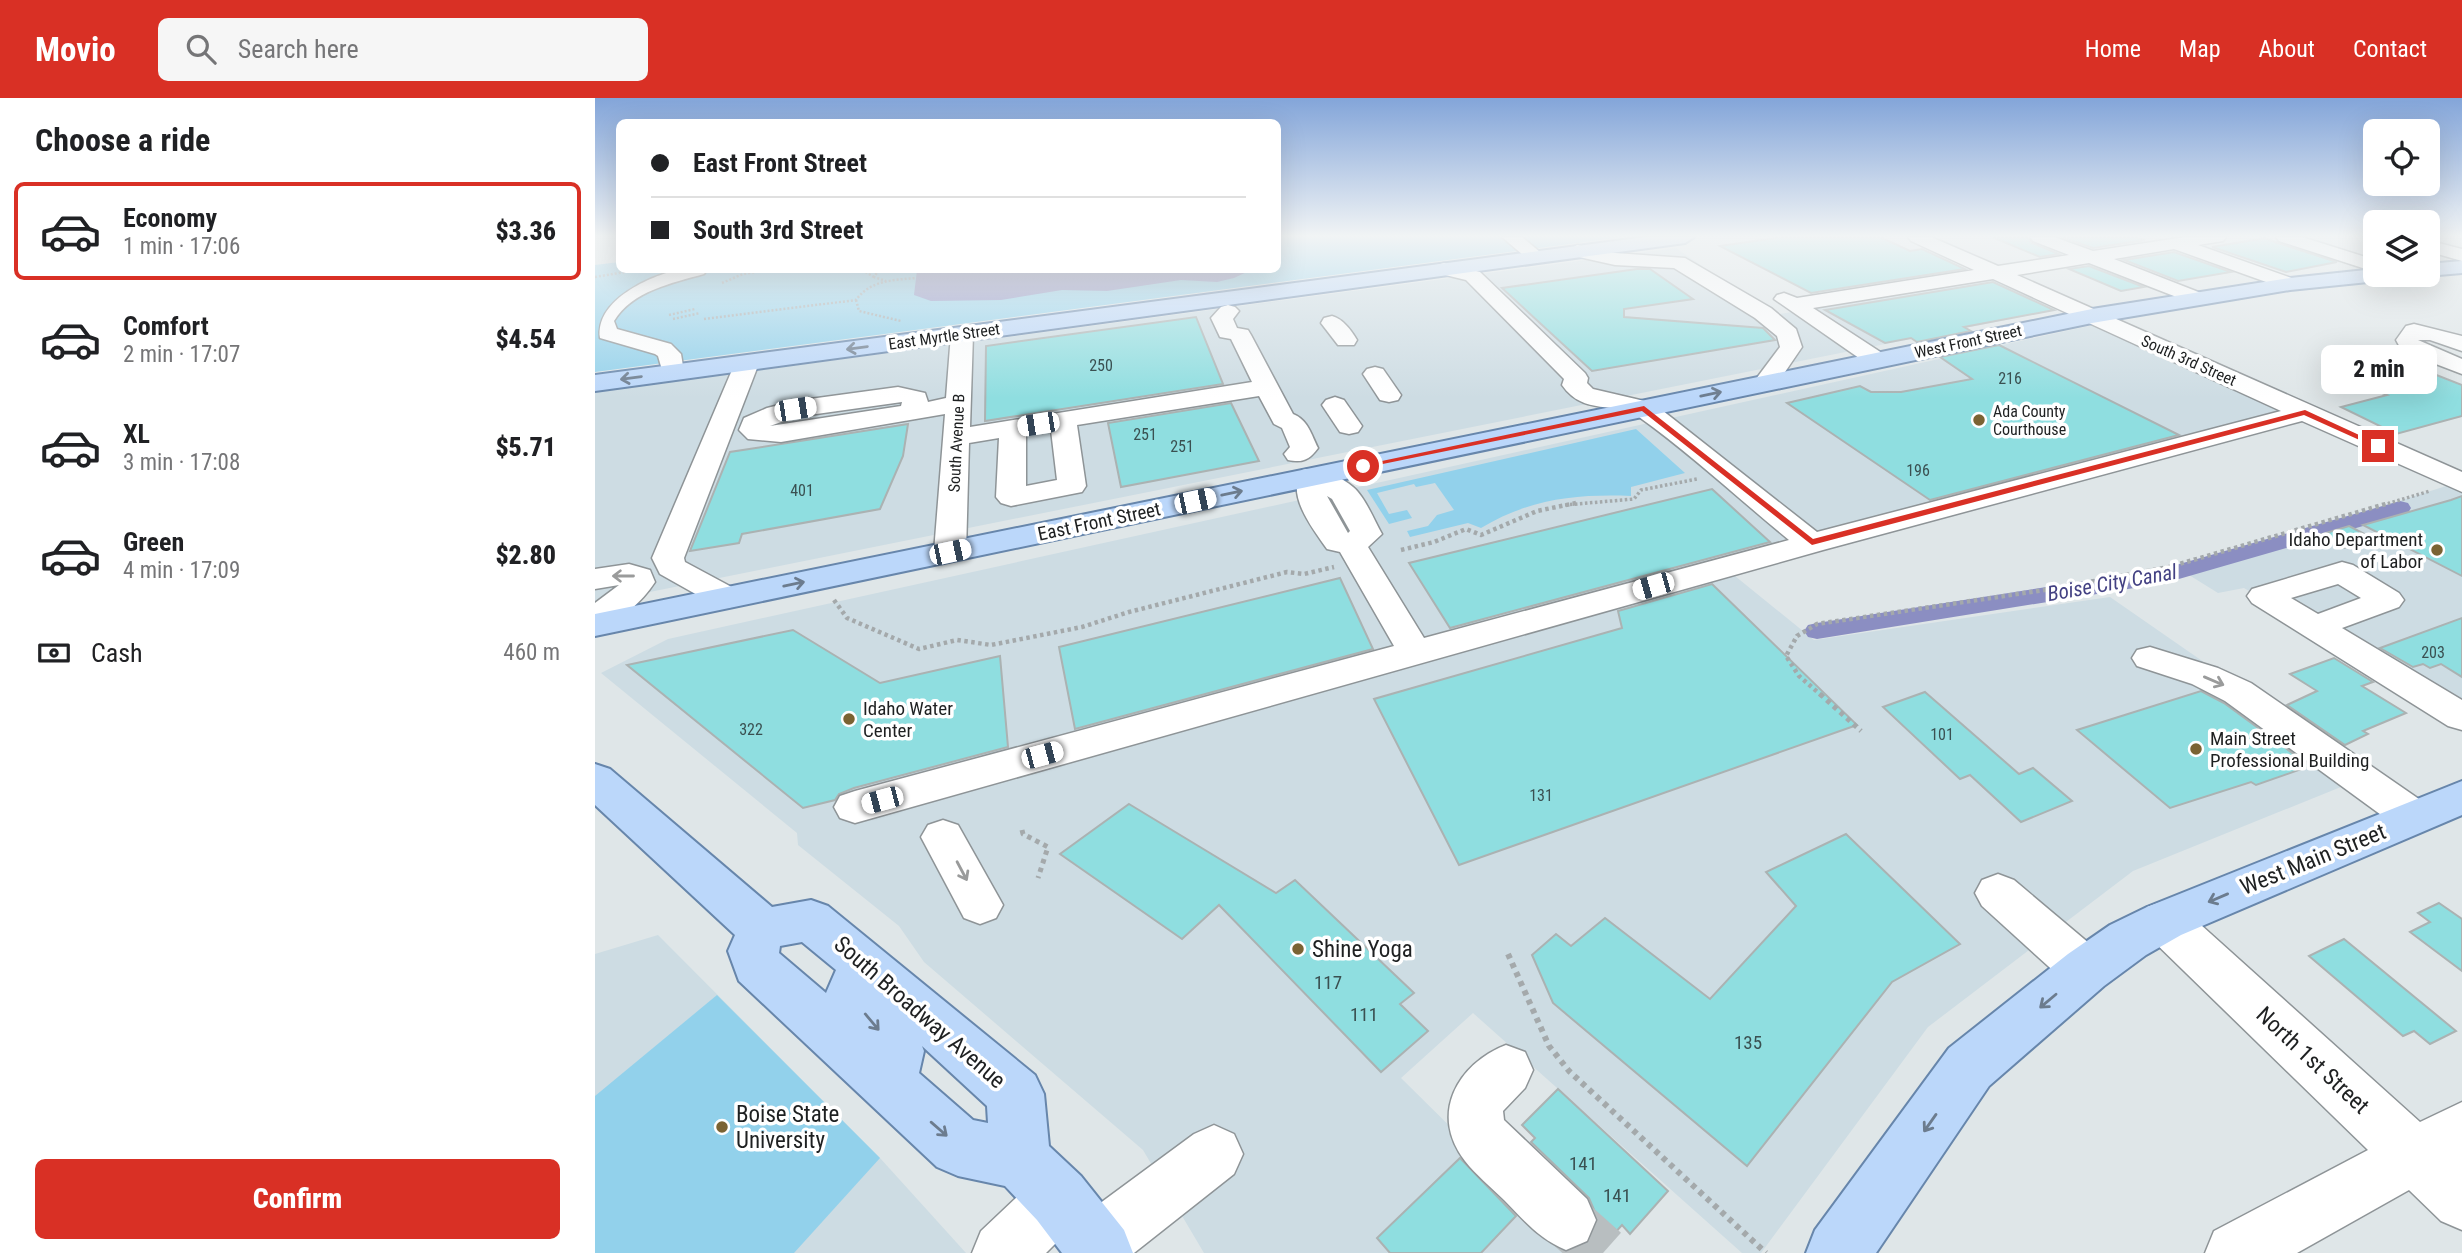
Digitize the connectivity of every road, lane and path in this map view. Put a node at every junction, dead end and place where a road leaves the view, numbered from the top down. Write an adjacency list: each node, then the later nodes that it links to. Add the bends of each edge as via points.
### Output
1 (642, 291): 25 (street, via 620,299 603,321 608,333 663,349 669,354)
2 (863, 291): 12 (path)
3 (1312, 291): 14 (main road, East Myrtle Street)
4 (1485, 291): 33 (street, via 1576,378 1574,385 1584,394)
5 (1726, 291): 28 (street, via 1788,334 1791,347)
6 (1771, 291): 13 (street)
7 (1876, 291): 13 (street)
8 (2037, 291): 17 (street, South 3rd Street)
9 (2178, 291): 11 (street)
10 (2249, 291): 11 (main road, West Front Street)
11 (2199, 299): 17 (main road, West Front Street)
12 (856, 300): 18 (path); 19 (path, via 859,312)
13 (1794, 304): 22 (street)
14 (1226, 305): 20 (main road, East Myrtle Street); 29 (street, via 1222,318 1228,332 1240,335)
15 (695, 309): 16 (path, via 671,317)
16 (700, 313)
17 (2092, 316): 22 (main road, West Front Street); 35 (street, South 3rd Street)
18 (704, 319)
19 (906, 323)
20 (962, 334): 23 (main road, East Myrtle Street, one-way to 23); 31 (street, South Avenue B)
21 (2462, 344): 24 (street, via 2414,331 2407,340)
22 (1877, 360): 28 (main road, West Front Street)
23 (747, 363): 25 (main road, East Myrtle Street); 50 (street, via 668,558 671,567)
24 (2462, 367)
25 (672, 372): 27 (main road, East Myrtle Street, one-way to 27)
26 (1375, 374): 30 (street)
27 (595, 383)
28 (1765, 383): 33 (main road, West Front Street, one-way to 28)
29 (1267, 387): 36 (street); 41 (street, via 1283,419 1275,427 1280,439 1286,451)
30 (1389, 395)
31 (958, 404): 34 (street); 39 (street, South Avenue B)
32 (1335, 405): 37 (street)
33 (1644, 408): 41 (main road, East Front Street); 45 (street)
34 (912, 412): 34 (street, via 781,433 752,430 753,424 776,413 898,394 916,398)
35 (2305, 412): 43 (street, South 3rd Street); 45 (street)
36 (1063, 420): 38 (street); 38 (street, via 1072,486 1011,497)
37 (1349, 426)
38 (1013, 428): 39 (street)
39 (957, 437): 47 (street, South Avenue B)
40 (2462, 458): 43 (street)
41 (1305, 465): 47 (main road, East Front Street, one-way to 41); 48 (street, via 1312,499)
42 (1697, 479): 46 (path, via 1641,490 1634,499 1585,499 1553,505 1481,535 1466,529)
43 (2432, 479): 44 (street, South 3rd Street); 59 (path, via 2169,567 1817,624 1796,634 1786,656 1799,676)
44 (2462, 483)
45 (1812, 542): 56 (street)
46 (1401, 550)
47 (950, 552): 50 (main road, East Front Street, one-way to 47)
48 (1346, 554): 51 (path, via 1304,573 1287,572 1082,627 991,645 957,640 919,649 847,618); 56 (street)
49 (595, 579): 52 (street, one-way to 49, via 639,582 629,574)
50 (727, 598): 53 (main road, East Front Street); 55 (main road)
51 (834, 600)
52 (595, 619)
53 (595, 625)
54 (2314, 627): 58 (street)
55 (595, 645)
56 (1415, 652): 62 (street)
57 (2150, 658): 63 (street, one-way to 63, via 2238,692)
58 (2462, 717)
59 (1861, 731)
60 (595, 780): 70 (main road)
61 (2462, 797): 63 (main road, West Main Street)
62 (855, 807)
63 (2414, 817): 69 (main road, West Main Street, one-way to 69)
64 (1022, 830): 66 (path, via 1048,847)
65 (943, 837): 68 (street, one-way to 68)
66 (1038, 878)
67 (1999, 893): 73 (street)
68 (980, 905)
69 (2164, 921): 73 (main road, West Main Street); 76 (street, North 1st Street)
70 (763, 929): 72 (main road, South Broadway Avenue, via 811,920); 75 (main road, via 753,951 757,965)
71 (1509, 954): 82 (path, via 1549,1046 1569,1071)
72 (870, 968): 75 (main road, one-way to 75, via 852,989 853,1000 896,1051); 79 (main road, South Broadway Avenue, via 1015,1094)
73 (2086, 970): 83 (main road, West Main Street, one-way to 83, via 1969,1067)
74 (1506, 1070): 80 (street, via 1479,1097 1475,1125 1484,1140)
75 (888, 1084): 79 (main road, one-way to 79, via 958,1146)
76 (2438, 1143): 78 (street, North 1st Street); 84 (street)
77 (1214, 1154): 79 (street)
78 (2462, 1200)
79 (1070, 1214): 81 (street)
80 (1566, 1220)
81 (1003, 1253)
82 (1766, 1253)
83 (1838, 1253)
84 (2235, 1253)

